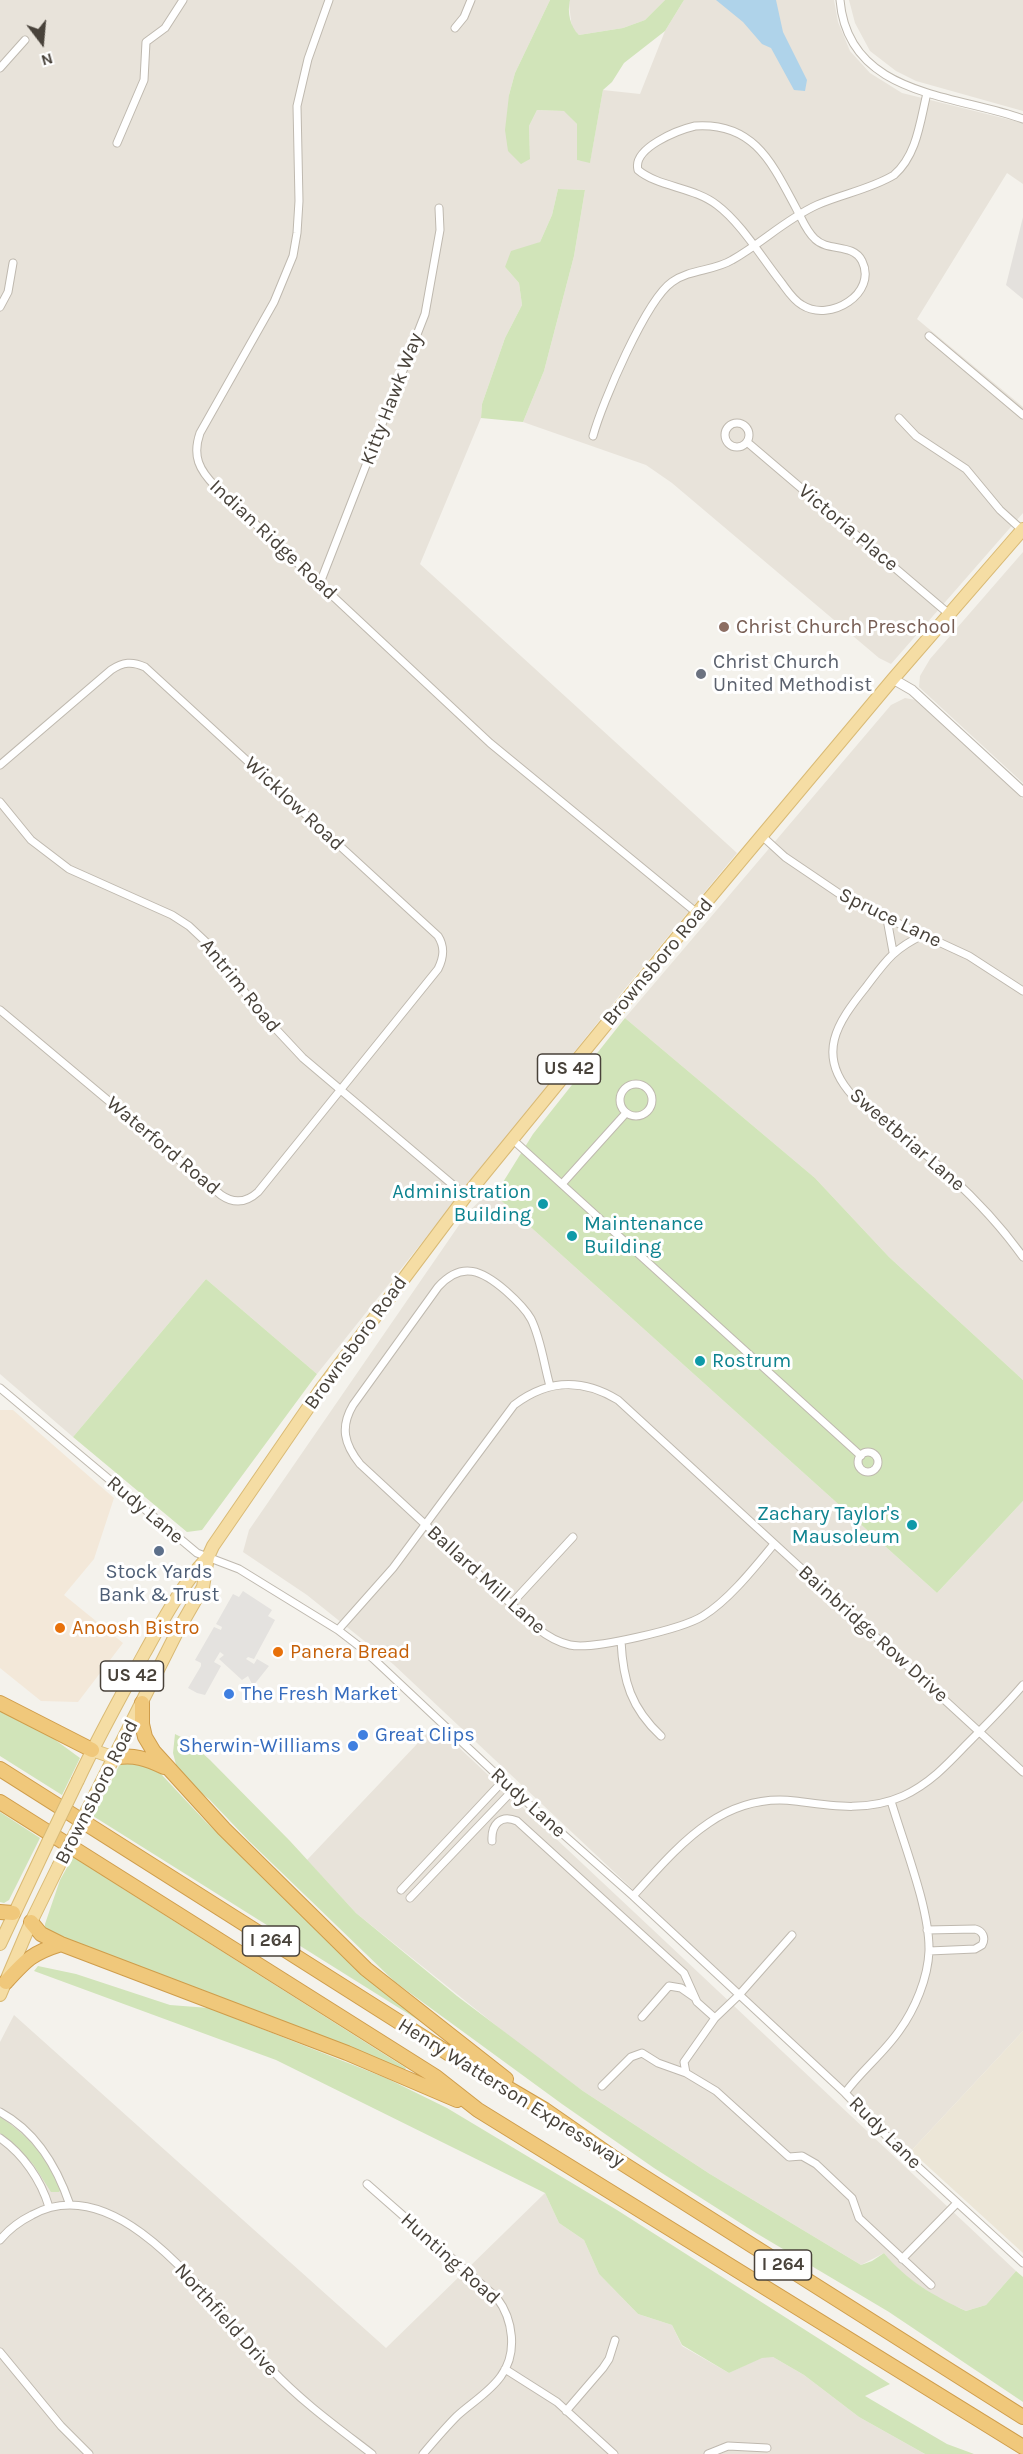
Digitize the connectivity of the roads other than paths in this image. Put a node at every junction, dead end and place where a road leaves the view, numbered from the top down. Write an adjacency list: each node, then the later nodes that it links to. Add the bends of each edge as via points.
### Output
1 (183, 0): 10 (street, via 165,28 147,42 144,80)
2 (330, 0): 22 (street, Indian Ridge Road, via 308,59 297,106 299,201 293,256 274,302 200,432 196,453 206,477)
3 (471, 0): 5 (street)
4 (840, 0): 8 (street, via 849,36 870,64 893,80)
5 (454, 28)
6 (25, 40): 7 (street)
7 (0, 68)
8 (927, 93): 9 (street); 12 (street, via 911,153 899,170)
9 (1023, 119)
10 (117, 143)
11 (440, 208): 22 (street, Kitty Hawk Way, via 440,230 425,314)
12 (799, 214): 13 (street); 13 (street, via 817,241 848,249 863,263 860,288 842,307 821,312 800,304); 13 (street, via 767,158 754,144 728,129 703,126 671,133 639,159 637,166 647,176 716,203)
13 (752, 245): 19 (street, via 725,263 681,277 662,292 614,379)
14 (13, 263): 15 (street, via 8,292)
15 (0, 307)
16 (929, 336): 17 (street)
17 (1023, 415)
18 (899, 418): 21 (street, via 916,436 966,470)
19 (593, 436)
20 (747, 442): 23 (street, Victoria Place)
21 (1022, 530): 23 (main road, Brownsboro Road / US 42)
22 (320, 583): 29 (street, Indian Ridge Road, via 490,742)
23 (949, 614): 24 (main road, Brownsboro Road / US 42)
24 (893, 679): 26 (street, via 912,690); 28 (main road, Brownsboro Road / US 42)
25 (0, 765): 35 (street, Wicklow Road, via 111,670 124,663 138,664 438,936 443,953 438,969)
26 (1023, 792)
27 (0, 802): 35 (street, Antrim Road, via 31,840 63,865 189,926 279,1034)
28 (762, 836): 29 (main road, Brownsboro Road / US 42); 30 (street, Spruce Lane, via 820,883)
29 (697, 913): 37 (main road, Brownsboro Road / US 42)
30 (887, 919): 31 (street, Spruce Lane); 32 (street)
31 (922, 935): 32 (street, Sweetbriar Lane); 33 (street, Spruce Lane, via 969,956)
32 (893, 952): 40 (street, Sweetbriar Lane, via 839,1022 833,1048 839,1077 853,1096 945,1170 991,1216)
33 (1023, 991)
34 (0, 1010): 35 (street, Waterford Road, via 234,1202 247,1200 258,1192)
35 (340, 1090): 39 (street, Antrim Road)
36 (626, 1113): 36 (street, via 620,1100 623,1090 632,1085 646,1088 652,1101 648,1111 635,1117); 38 (street)
37 (512, 1139): 38 (street); 39 (main road, Brownsboro Road / US 42)
38 (562, 1184): 43 (street)
39 (466, 1196): 47 (main road, Brownsboro Road / US 42, via 321,1389 248,1492)
40 (1023, 1257)
41 (550, 1386): 44 (street, Bainbridge Row Drive, via 514,1405); 44 (street, Ballard Mill Lane, via 536,1332 525,1310 491,1278 476,1271 460,1271 438,1287 348,1413 344,1436 360,1464); 46 (street, Bainbridge Row Drive, via 592,1387 618,1400)
42 (0, 1388): 47 (street, Rudy Lane, via 196,1553)
43 (861, 1456)
44 (425, 1525): 48 (street, Ballard Mill Lane); 49 (street, Bainbridge Row Drive)
45 (573, 1537): 48 (street)
46 (774, 1544): 50 (street, Ballard Mill Lane, via 704,1616); 54 (street, Bainbridge Row Drive)
47 (208, 1557): 49 (street, Rudy Lane, via 239,1569); 53 (main road, Brownsboro Road / US 42, via 203,1587); 56 (main road, Brownsboro Road / US 42, via 179,1594)
48 (512, 1603): 50 (street, Ballard Mill Lane, via 558,1642 578,1646)
49 (338, 1630): 61 (street, Rudy Lane)
50 (621, 1641): 55 (street, via 632,1696 641,1716)
51 (1023, 1685): 54 (street)
52 (0, 1702): 56 (highway)
53 (142, 1703): 57 (main road, Brownsboro Road / US 42); 59 (highway, via 145,1737)
54 (980, 1732): 60 (street, Bainbridge Row Drive); 63 (street, via 931,1780)
55 (661, 1736)
56 (92, 1750): 57 (main road); 69 (main road, Brownsboro Road / US 42, bridge, via 39,1861)
57 (114, 1758): 59 (highway, via 127,1755 147,1759); 70 (main road, Brownsboro Road / US 42, bridge)
58 (0, 1768): 85 (highway, Henry Watterson Expressway / I 264, via 448,2053)
59 (168, 1770): 85 (highway, via 366,1969)
60 (1023, 1772)
61 (503, 1781): 62 (street, Rudy Lane); 66 (street)
62 (513, 1790): 67 (street, Rudy Lane); 68 (street)
63 (891, 1801): 67 (street, via 854,1808 772,1801 734,1809 694,1831); 71 (street)
64 (0, 1802): 84 (highway, Henry Watterson Expressway / I 264, via 436,2077)
65 (492, 1841): 78 (street, via 491,1831 496,1822 503,1818 517,1821 684,1973)
66 (401, 1890)
67 (633, 1896): 77 (street, Rudy Lane)
68 (410, 1898)
69 (7, 1913): 70 (main road); 73 (main road, Brownsboro Road / US 42)
70 (31, 1922): 74 (highway, via 41,1934); 76 (main road, Brownsboro Road / US 42)
71 (927, 1930): 75 (street); 75 (street, via 975,1929 984,1939 975,1949)
72 (792, 1935): 77 (street)
73 (0, 1944)
74 (61, 1944): 76 (highway, via 28,1958); 84 (highway, via 347,2053)
75 (929, 1951): 83 (street, via 911,2013)
76 (3, 1989)
77 (739, 1995): 80 (street); 83 (street, Rudy Lane)
78 (694, 1997): 79 (street, via 681,1988 669,1986); 80 (street)
79 (642, 2017)
80 (715, 2018): 81 (street, via 684,2062)
81 (686, 2073): 82 (street, via 642,2053 630,2057); 93 (street, via 716,2091 789,2157 802,2156 816,2164 852,2198 859,2218)
82 (602, 2086)
83 (845, 2093): 89 (street, Rudy Lane)
84 (478, 2110): 101 (highway, Henry Watterson Expressway / I 264)
85 (545, 2110): 100 (highway, Henry Watterson Expressway / I 264, via 614,2158)
86 (0, 2112): 90 (street, via 39,2143 53,2163)
87 (0, 2138): 91 (street, via 33,2172)
88 (367, 2184): 98 (street, Hunting Road, via 503,2306 512,2335)
89 (957, 2203): 93 (street); 94 (street, Rudy Lane)
90 (70, 2205): 91 (street, Northfield Drive); 104 (street, Northfield Drive, via 109,2213 169,2257 292,2391)
91 (49, 2207): 92 (street, via 23,2220)
92 (0, 2240)
93 (902, 2259): 95 (street)
94 (1023, 2264)
95 (931, 2285)
96 (615, 2340): 99 (street, via 603,2368)
97 (0, 2352): 103 (street)
98 (506, 2369): 99 (street); 105 (street)
99 (566, 2411): 106 (street)
100 (1023, 2417)
101 (1023, 2447)
102 (767, 2448): 107 (street, via 735,2445)
103 (89, 2454)
104 (372, 2454)
105 (423, 2454)
106 (615, 2454)
107 (708, 2454)

